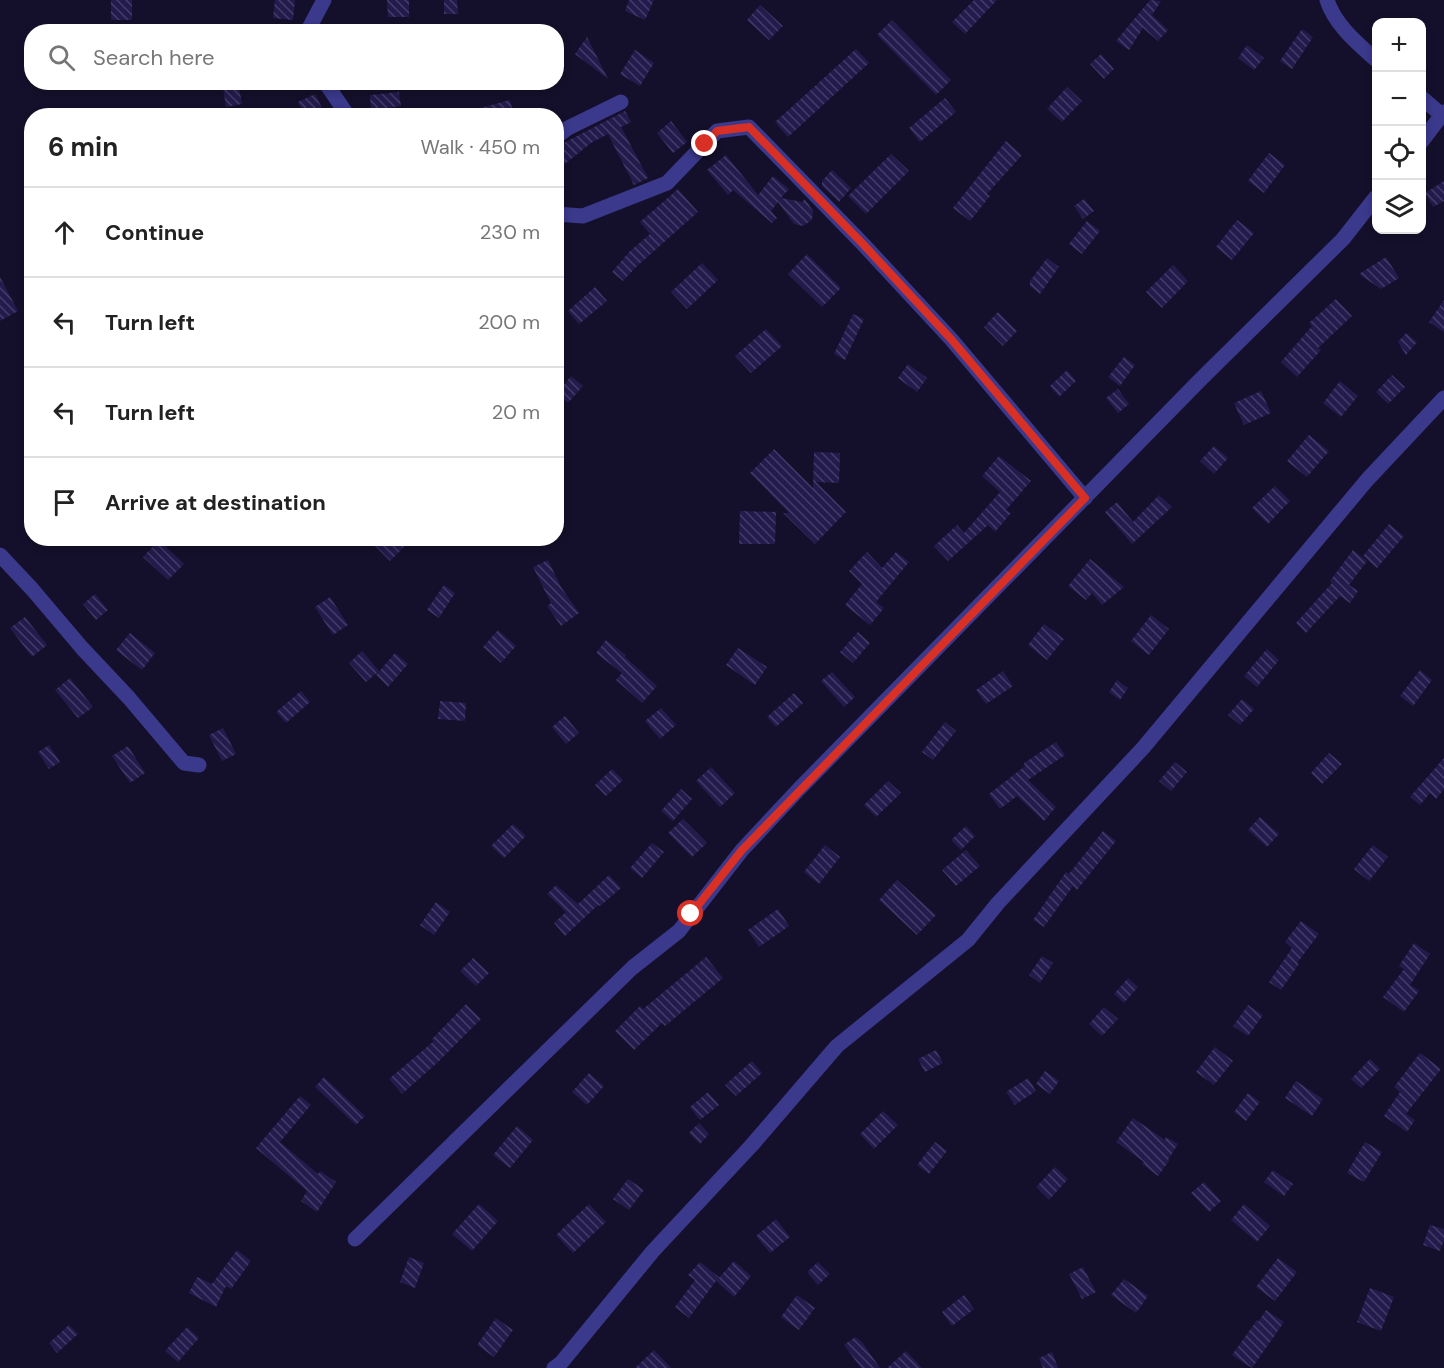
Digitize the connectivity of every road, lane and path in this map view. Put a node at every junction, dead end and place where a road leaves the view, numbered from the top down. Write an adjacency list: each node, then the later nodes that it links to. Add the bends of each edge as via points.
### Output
1 (324, 0): 3 (street)
2 (1326, 0): 4 (street, via 1350,37)
3 (311, 24)
4 (1372, 56)
5 (330, 90): 8 (street)
6 (1426, 101): 9 (street)
7 (621, 102): 10 (street)
8 (343, 108)
9 (1443, 115): 11 (street)
10 (564, 131)
11 (1426, 136)
12 (1372, 203): 15 (street, via 1343,239)
13 (564, 215): 15 (street, via 583,216 667,183 717,131 749,127 951,339)
14 (1444, 398): 19 (street, via 1367,480 1143,748 968,940 837,1046)
15 (1085, 498): 18 (street, via 742,850 679,930 632,968)
16 (0, 555): 17 (street, via 184,763)
17 (199, 765)
18 (355, 1239)
19 (554, 1368)

